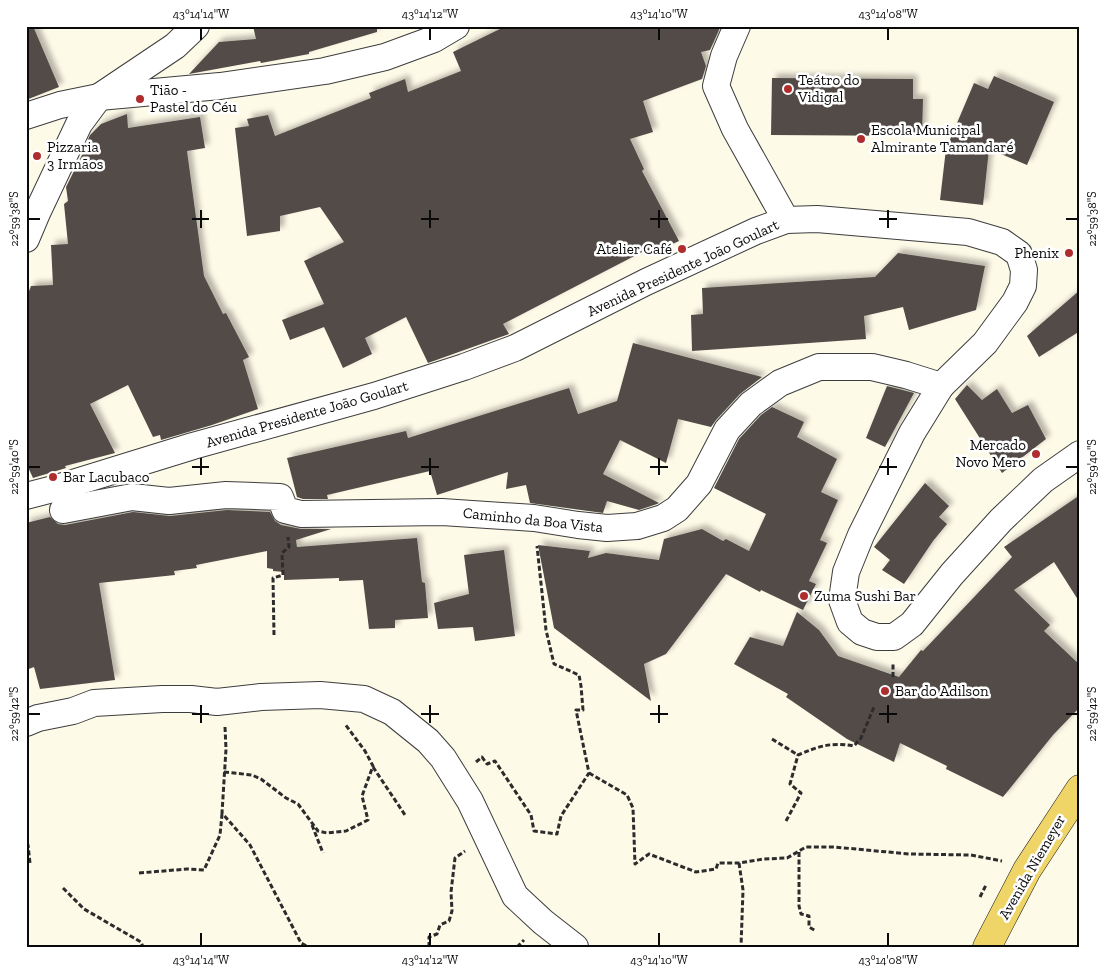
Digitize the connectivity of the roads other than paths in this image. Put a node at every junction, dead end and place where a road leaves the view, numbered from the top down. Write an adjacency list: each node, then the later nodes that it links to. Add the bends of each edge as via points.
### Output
1 (196, 26): 4 (street, via 175,46)
2 (456, 26): 4 (street, via 434,39 385,58 325,71 220,86)
3 (737, 26): 6 (street, via 716,86 735,129)
4 (98, 97): 5 (street); 7 (street, via 79,124)
5 (26, 116)
6 (786, 220): 8 (street, Avenida Presidente João Goulart, via 817,219 968,232 1002,242 1019,254 1024,270 1023,286 1015,302 985,343); 10 (street, Avenida Presidente João Goulart, via 646,282 515,348 464,368)
7 (26, 239)
8 (941, 386): 9 (street, Avenida Presidente João Goulart, via 912,432 846,572 842,600 850,622 862,632 894,637 912,624 1001,520 1043,480); 11 (street, Caminho da Boa Vista, via 872,368 819,367 780,383 751,404 727,430 699,484 677,509 664,518 638,526 606,528 534,518 442,512 301,514 285,510 280,497 226,495 169,501 132,497)
9 (1080, 454)
10 (26, 496)
11 (64, 510)
12 (26, 723): 14 (street, via 94,703 162,699 217,702 320,695 364,699 392,712 411,726 443,758 478,816 515,896)
13 (1080, 788): 15 (main road, Avenida Niemeyer, via 1027,870)
14 (575, 947)
15 (988, 947)

